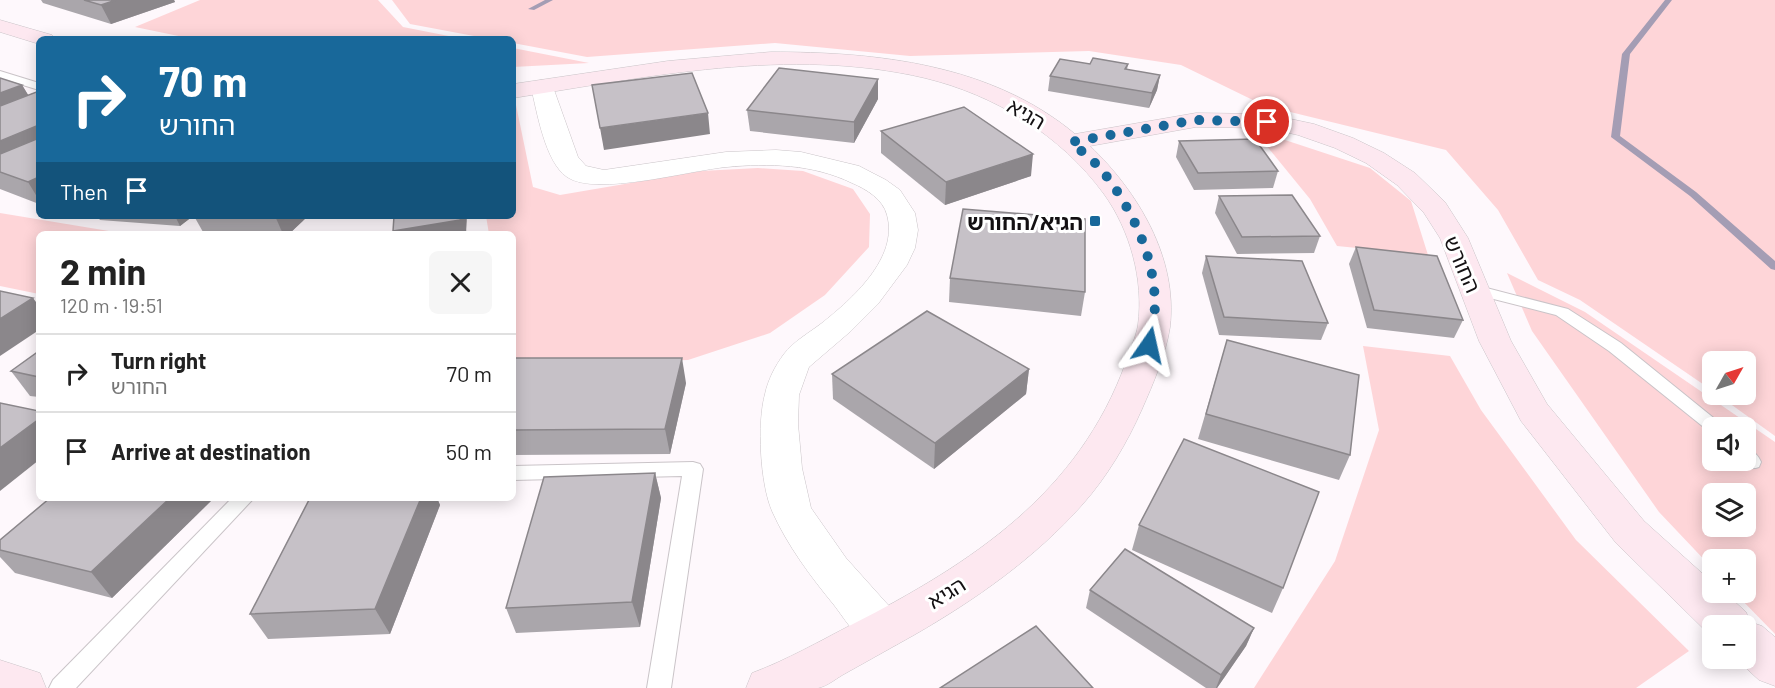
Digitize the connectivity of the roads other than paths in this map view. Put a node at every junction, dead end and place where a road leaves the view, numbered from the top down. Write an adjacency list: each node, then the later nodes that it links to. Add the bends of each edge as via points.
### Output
1 (0, 26): 2 (street)
2 (36, 36)
3 (0, 74): 4 (lane)
4 (36, 86)
5 (527, 89): 6 (street, הגיא, via 767,57 876,62 930,73 985,91 1028,112); 12 (street, via 567,162 578,172 601,178 720,158 804,159 867,179 891,196 905,224 901,250 877,286 839,324 802,353 781,398 780,447 790,508 822,561)
6 (1071, 142): 7 (street, החורש, via 1196,120 1236,120 1305,129 1344,143 1406,178 1435,208 1454,238); 12 (street, הגיא, via 1103,171 1133,215 1152,266 1154,326 1137,383 1107,446 1054,510 980,571)
7 (1475, 290): 8 (lane, via 1562,312 1615,346); 11 (street, החורש, via 1495,341 1534,412 1630,532)
8 (1703, 417)
9 (516, 474): 18 (lane, via 693,469)
10 (241, 501): 17 (lane)
11 (1718, 615)
12 (882, 630): 19 (street, הגיא)
13 (1756, 649): 14 (street)
14 (1775, 665)
15 (0, 681): 16 (street)
16 (23, 688)
17 (61, 688)
18 (659, 688)
19 (769, 688)

